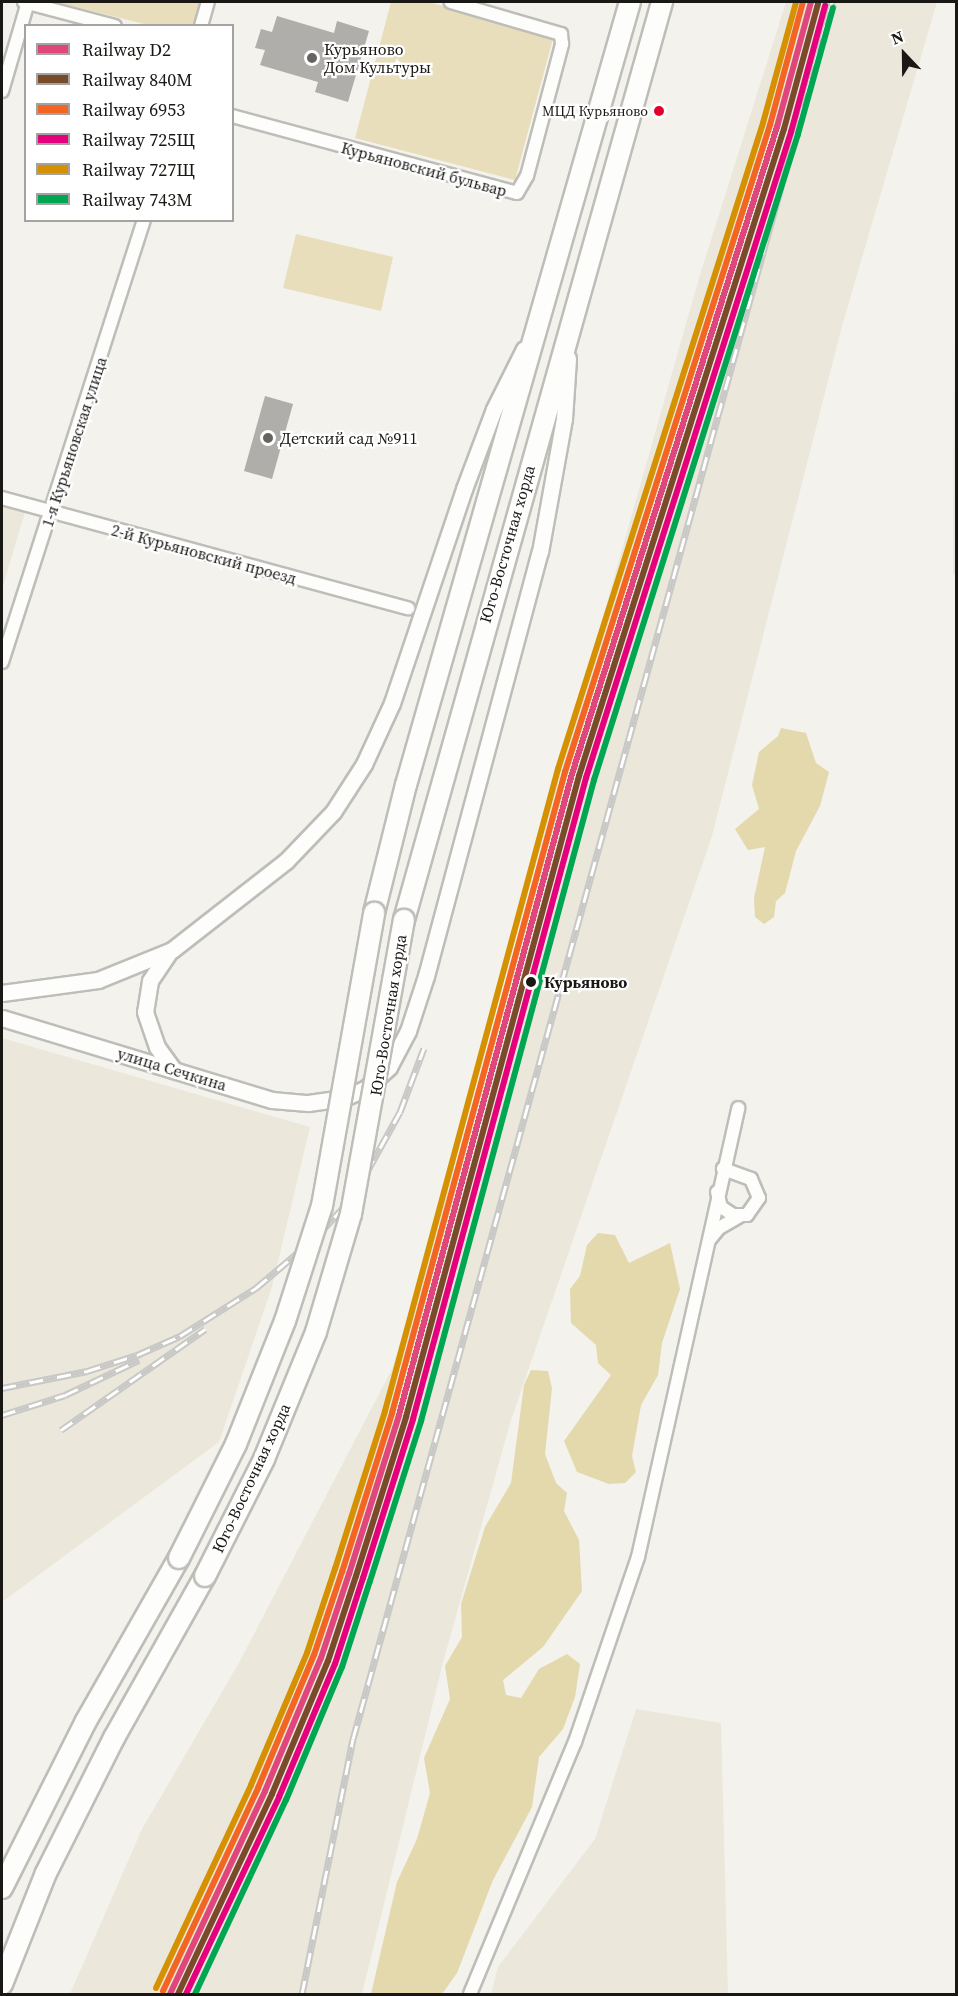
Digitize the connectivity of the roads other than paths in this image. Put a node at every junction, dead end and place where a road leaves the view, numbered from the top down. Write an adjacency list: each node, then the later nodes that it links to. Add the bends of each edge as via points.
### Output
1 (26, 2): 6 (street); 8 (street)
2 (208, 2): 7 (street)
3 (451, 2): 9 (street, Курьяновский бульвар, via 561,34 562,44 527,176 517,193)
4 (630, 2): 11 (main road, Юго-Восточная хорда)
5 (662, 2): 12 (main road, Юго-Восточная хорда)
6 (108, 24)
7 (202, 24)
8 (2, 91)
9 (234, 117)
10 (143, 222): 14 (street, 1-я Курьяновская улица)
11 (540, 320): 17 (street, via 494,409 392,703 364,764 333,812 286,861); 26 (main road, Юго-Восточная хорда, bridge, via 374,914 342,1114 322,1206 285,1321 236,1444 178,1558 86,1721)
12 (570, 325): 20 (street, улица Сечкина, via 564,418 548,517 426,976 408,1031 389,1067 366,1088 344,1098 308,1103 272,1100); 27 (main road, Юго-Восточная хорда, bridge, via 404,920 351,1214 316,1332 264,1459 51,1862)
13 (2, 498): 14 (street, 2-й Курьяновский проезд)
14 (51, 513): 15 (street, 2-й Курьяновский проезд); 16 (street, 1-я Курьяновская улица)
15 (408, 608)
16 (2, 662)
17 (172, 950): 18 (street, via 98,980); 20 (street, via 150,981 145,1012 156,1047)
18 (2, 993)
19 (2, 1018): 20 (street, улица Сечкина)
20 (174, 1070)
21 (738, 1108): 22 (street)
22 (723, 1169): 23 (street); 24 (street, via 751,1179 759,1191 757,1205)
23 (717, 1191): 24 (street, via 721,1207); 25 (street)
24 (740, 1216): 25 (street, via 718,1228)
25 (706, 1249): 28 (street, via 686,1360 638,1557 575,1742)
26 (2, 1888)
27 (2, 1984)
28 (470, 1995)

